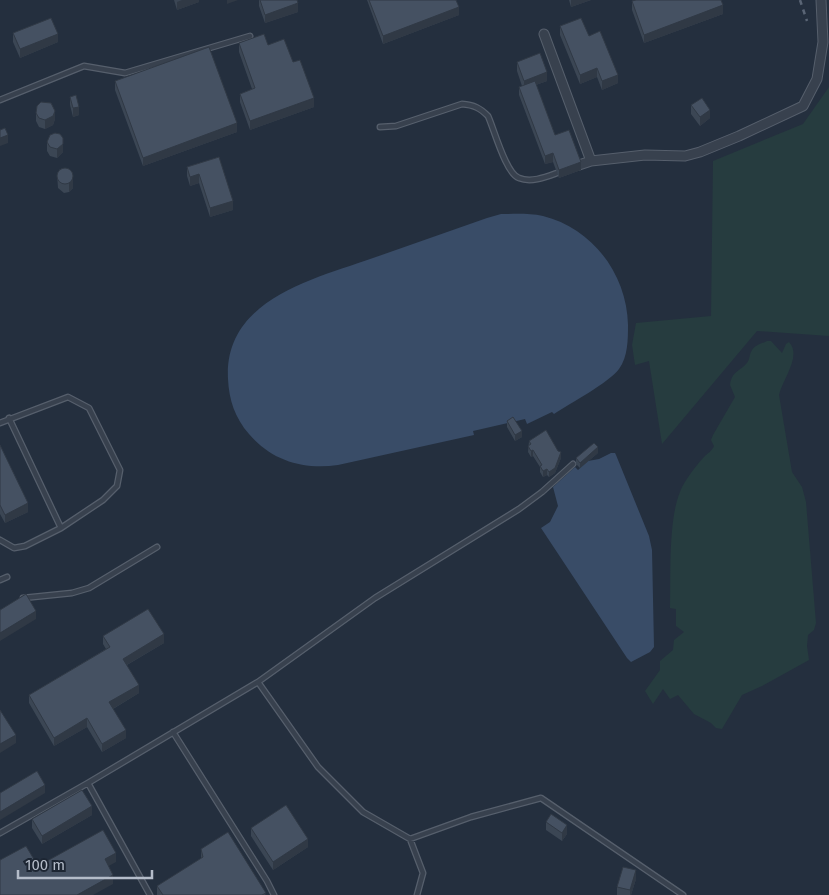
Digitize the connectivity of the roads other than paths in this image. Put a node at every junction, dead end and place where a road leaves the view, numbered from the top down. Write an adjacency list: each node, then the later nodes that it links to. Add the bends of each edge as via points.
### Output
1 (821, 0): 6 (street, via 823,42 817,79 803,106 739,136 685,156 645,155)
2 (544, 34): 6 (street)
3 (250, 36): 4 (lane, via 125,72 84,66)
4 (0, 100)
5 (380, 127): 8 (lane, via 396,126 462,104 473,105 488,116 509,169 516,178 545,178)
6 (591, 161): 7 (street)
7 (579, 165)
8 (557, 173)
9 (9, 418): 10 (lane); 12 (lane); 12 (lane, via 68,397 89,408 120,470 117,486 103,500)
10 (0, 422)
11 (573, 464): 18 (lane, via 520,509 375,598)
12 (61, 528): 13 (lane, via 25,546 14,548)
13 (0, 540)
14 (157, 547): 17 (lane, via 89,588 72,593 27,597)
15 (7, 577): 16 (lane)
16 (0, 580)
17 (14, 603)
18 (258, 682): 19 (lane); 22 (lane, via 318,767 363,812)
19 (173, 732): 20 (lane); 24 (lane)
20 (88, 783): 21 (lane); 23 (lane)
21 (0, 833)
22 (410, 839): 25 (lane, via 423,873); 26 (lane, via 541,798)
23 (150, 895)
24 (274, 895)
25 (417, 895)
26 (683, 895)

